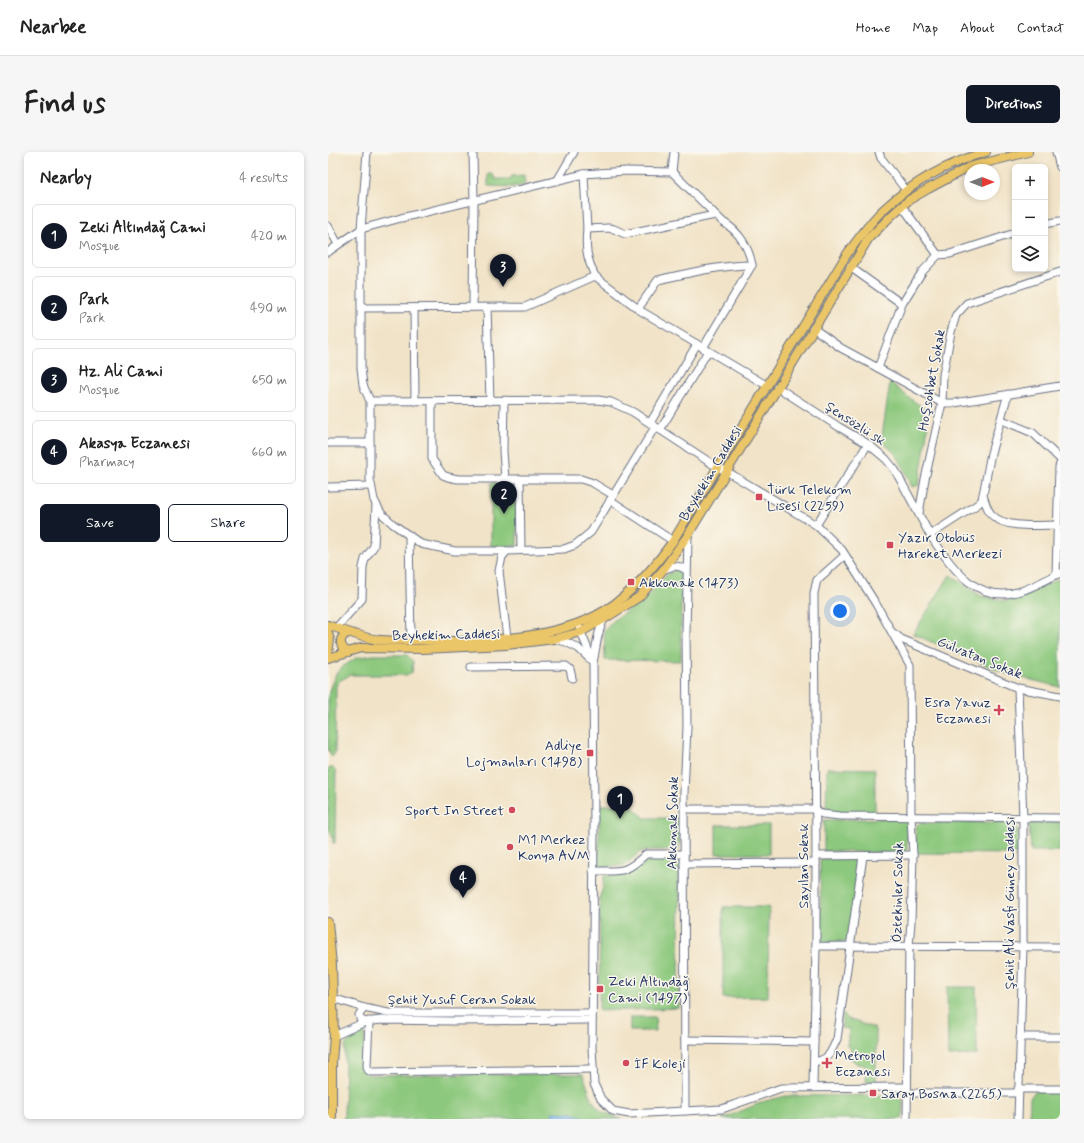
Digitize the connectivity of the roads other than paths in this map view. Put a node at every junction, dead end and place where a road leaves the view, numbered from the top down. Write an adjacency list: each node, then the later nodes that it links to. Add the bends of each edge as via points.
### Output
1 (368, 152): 21 (street)
2 (473, 152): 15 (street)
3 (574, 152): 13 (street)
4 (674, 152): 11 (street)
5 (879, 152): 14 (street)
6 (986, 152): 9 (main road, Beyhekim Caddesi)
7 (1028, 152): 16 (main road, Beyhekim Caddesi, via 969,168)
8 (1056, 152): 10 (street)
9 (976, 154): 14 (main road, Beyhekim Caddesi, via 954,163)
10 (1060, 167)
11 (672, 172): 12 (street, via 626,171); 17 (street)
12 (584, 174): 13 (street); 22 (street)
13 (557, 181): 15 (street)
14 (906, 190): 40 (main road, Beyhekim Caddesi, via 884,209 847,254)
15 (474, 201): 21 (street); 32 (street)
16 (902, 206): 26 (street); 28 (main road, Beyhekim Caddesi, via 869,238)
17 (715, 215): 22 (street, via 625,234 609,228); 27 (street, via 732,227 751,255)
18 (1060, 221): 19 (street)
19 (1048, 223)
20 (328, 226): 24 (street)
21 (361, 229): 24 (street); 33 (street)
22 (586, 230): 30 (street, via 589,262)
23 (1012, 234): 26 (street, via 950,254)
24 (338, 244): 25 (street)
25 (328, 252)
26 (938, 255): 31 (street, via 922,272)
27 (752, 265): 36 (street, via 680,274 658,280); 38 (street)
28 (850, 268): 31 (street); 37 (main road, Beyhekim Caddesi)
29 (1060, 272): 49 (street, Hoşsohbet Sokak, via 967,303 956,315 943,375)
30 (595, 276): 35 (street, via 525,308); 36 (street)
31 (902, 304): 39 (street)
32 (473, 307): 34 (street); 35 (street)
33 (362, 308): 34 (street); 44 (street, via 361,368 363,385)
34 (414, 308): 45 (street)
35 (487, 308): 47 (street)
36 (638, 309): 38 (street)
37 (813, 328): 39 (street, via 841,348); 42 (main road, Beyhekim Caddesi)
38 (703, 348): 40 (street); 51 (street); 51 (street)
39 (878, 368): 49 (street)
40 (766, 385): 57 (main road, Beyhekim Caddesi)
41 (1060, 386): 43 (street)
42 (777, 387): 54 (street, Şensözlü sk); 58 (main road, Beyhekim Caddesi)
43 (1008, 394): 49 (street); 50 (street)
44 (370, 401): 45 (street); 53 (street)
45 (415, 401): 46 (street)
46 (432, 401): 47 (street); 59 (street, via 432,459 443,474 448,478 458,479)
47 (490, 401): 48 (street)
48 (504, 401): 51 (street, via 611,402 633,412); 59 (street)
49 (942, 403): 66 (street, Hoşsohbet Sokak)
50 (1002, 420): 55 (street, via 1033,433); 63 (street, via 991,453)
51 (655, 427): 57 (street); 64 (street)
52 (328, 443): 53 (street)
53 (370, 443): 61 (street)
54 (868, 444): 66 (street, Şensözlü sk, via 895,470); 67 (street)
55 (1060, 459)
56 (1060, 464): 68 (street)
57 (717, 467): 58 (street); 72 (main road, Beyhekim Caddesi)
58 (726, 471): 67 (street); 69 (main road, Beyhekim Caddesi)
59 (505, 479): 60 (street)
60 (520, 479): 64 (street, via 581,479 593,483); 73 (street)
61 (371, 486): 62 (street); 65 (street)
62 (328, 487)
63 (983, 496): 68 (street, via 993,516 1003,522 1016,525); 71 (street, via 978,504)
64 (611, 497): 72 (street); 73 (street, via 590,532 574,545 564,549)
65 (376, 504): 70 (street, via 381,513); 82 (street, via 374,546 363,567 362,599)
66 (919, 513): 71 (street, Şensözlü sk)
67 (816, 525): 75 (street)
68 (1056, 525): 78 (street)
69 (688, 534): 76 (main road, Beyhekim Caddesi); 77 (street, Akkonak Sokak)
70 (409, 535): 74 (street, via 421,544 456,550); 89 (street)
71 (930, 535): 78 (street, Şensözlü sk, via 960,575 978,589 1007,595 1022,591)
72 (673, 541): 80 (main road, Beyhekim Caddesi, via 641,581 596,616)
73 (521, 550): 74 (street)
74 (507, 551): 87 (street, via 502,557 499,571)
75 (845, 555): 86 (street); 98 (street, Sayılan Sokak, via 817,580 814,593)
76 (662, 570): 77 (street, via 671,566); 79 (main road, Beyhekim Caddesi, via 639,597)
77 (686, 570): 99 (street, Akkonak Sokak)
78 (1058, 574)
79 (604, 619): 83 (main road, Beyhekim Caddesi); 93 (street, via 598,633)
80 (577, 623): 83 (street); 87 (main road, Beyhekim Caddesi, via 569,627)
81 (328, 625): 82 (main road, Beyhekim Caddesi)
82 (336, 628): 85 (main road, Beyhekim Caddesi)
83 (581, 632): 88 (main road, Beyhekim Caddesi); 93 (street)
84 (328, 633): 90 (main road)
85 (348, 633): 89 (main road, Beyhekim Caddesi, via 380,640); 91 (main road, via 342,636 340,641)
86 (893, 633): 96 (street, Gülvatan Sokak, via 901,639); 100 (street, Öztekinler Sokak, via 910,665)
87 (507, 638): 89 (main road, Beyhekim Caddesi)
88 (554, 638): 91 (main road, Beyhekim Caddesi, via 506,645 423,649 361,648); 93 (street, via 578,648)
89 (411, 640)
90 (328, 652)
91 (348, 652): 92 (main road, Beyhekim Caddesi)
92 (328, 658)
93 (593, 662): 108 (street)
94 (471, 667): 95 (street, via 566,666 570,669)
95 (572, 678)
96 (1018, 688): 97 (street, Gülvatan Sokak); 101 (street, Şehit Ali Vasfi Güney Caddesi)
97 (1060, 696)
98 (815, 808): 99 (street); 100 (street, via 826,815); 106 (street, Sayılan Sokak)
99 (685, 809): 103 (street, Akkonak Sokak)
100 (911, 816): 101 (street); 104 (street, Öztekinler Sokak)
101 (1023, 818): 102 (street); 113 (street, Şehit Ali Vasfi Güney Caddesi)
102 (1060, 818)
103 (684, 854): 107 (street, Akkonak Sokak); 108 (street, via 646,854 633,866 622,871)
104 (913, 855): 105 (street); 112 (street, Öztekinler Sokak)
105 (863, 856): 106 (street); 111 (street)
106 (816, 860): 107 (street); 110 (street, Sayılan Sokak)
107 (684, 864): 122 (street, Akkonak Sokak)
108 (593, 871): 117 (street)
109 (328, 922): 115 (main road)
110 (816, 946): 111 (street); 123 (street, Sayılan Sokak)
111 (850, 946): 112 (street); 124 (street, via 837,1039 824,1060)
112 (909, 946): 113 (street); 128 (street, Öztekinler Sokak)
113 (1023, 947): 114 (street); 119 (street, Şehit Ali Vasfi Güney Caddesi)
114 (1060, 948)
115 (330, 997): 116 (street, Şehit Yusuf Ceran Sokak); 121 (main road)
116 (364, 1008): 117 (street, Şehit Yusuf Ceran Sokak, via 404,1013); 118 (street, via 360,1012 360,1019)
117 (592, 1016): 118 (street, Şehit Yusuf Ceran Sokak); 125 (street)
118 (367, 1022): 121 (street, Şehit Yusuf Ceran Sokak); 125 (street, via 367,1066 371,1072)
119 (1020, 1037): 120 (street); 129 (street, Şehit Ali Vasfi Güney Caddesi)
120 (1060, 1037)
121 (331, 1038): 131 (main road)
122 (685, 1040): 123 (street); 130 (street, Akkonak Sokak)
123 (814, 1042): 124 (street, Sayılan Sokak)
124 (814, 1062): 126 (street, Sayılan Sokak)
125 (593, 1069): 130 (street, via 594,1084 601,1099 613,1111 629,1114)
126 (814, 1088): 128 (street); 130 (street, via 780,1088 722,1109)
127 (1060, 1089): 129 (street)
128 (907, 1090): 129 (street); 132 (street, Öztekinler Sokak)
129 (1018, 1091): 133 (street, Şehit Ali Vasfi Güney Caddesi)
130 (685, 1111)
131 (332, 1119)
132 (907, 1119)
133 (1018, 1119)

